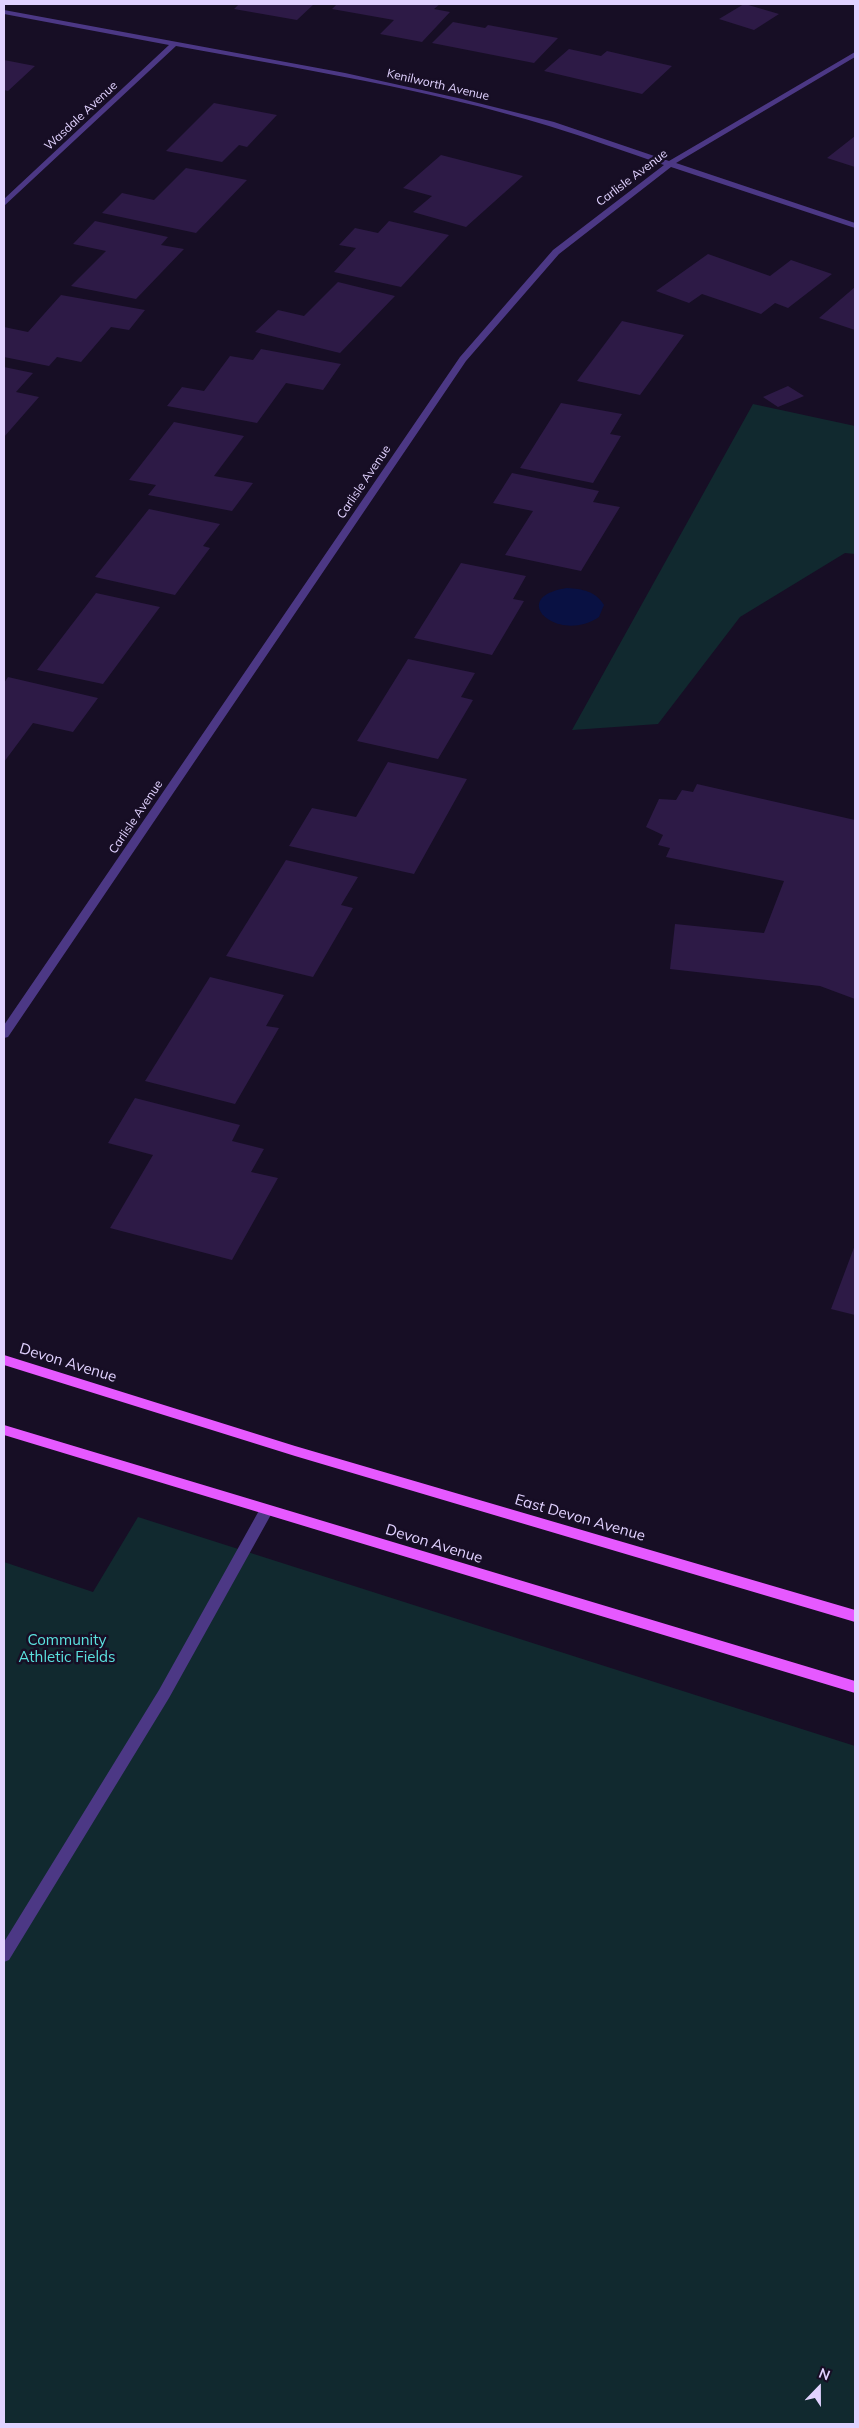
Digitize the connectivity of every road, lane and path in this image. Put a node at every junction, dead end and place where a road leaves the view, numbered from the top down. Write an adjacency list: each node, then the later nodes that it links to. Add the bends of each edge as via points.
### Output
1 (4, 12): 2 (street, Kenilworth Avenue)
2 (173, 44): 4 (street, Kenilworth Avenue, via 345,75 458,100 551,124); 5 (street, Wasdale Avenue)
3 (855, 54): 4 (street, Carlisle Avenue)
4 (671, 163): 6 (street, Kenilworth Avenue); 7 (street, Carlisle Avenue, via 556,252 463,359)
5 (4, 203)
6 (855, 226)
7 (4, 1034)
8 (4, 1360): 10 (main road, Devon Avenue)
9 (4, 1430): 11 (main road, Devon Avenue)
10 (295, 1451): 12 (main road, East Devon Avenue)
11 (266, 1511): 13 (main road, Devon Avenue); 14 (street, via 164,1694)
12 (855, 1616)
13 (855, 1687)
14 (4, 1956)

